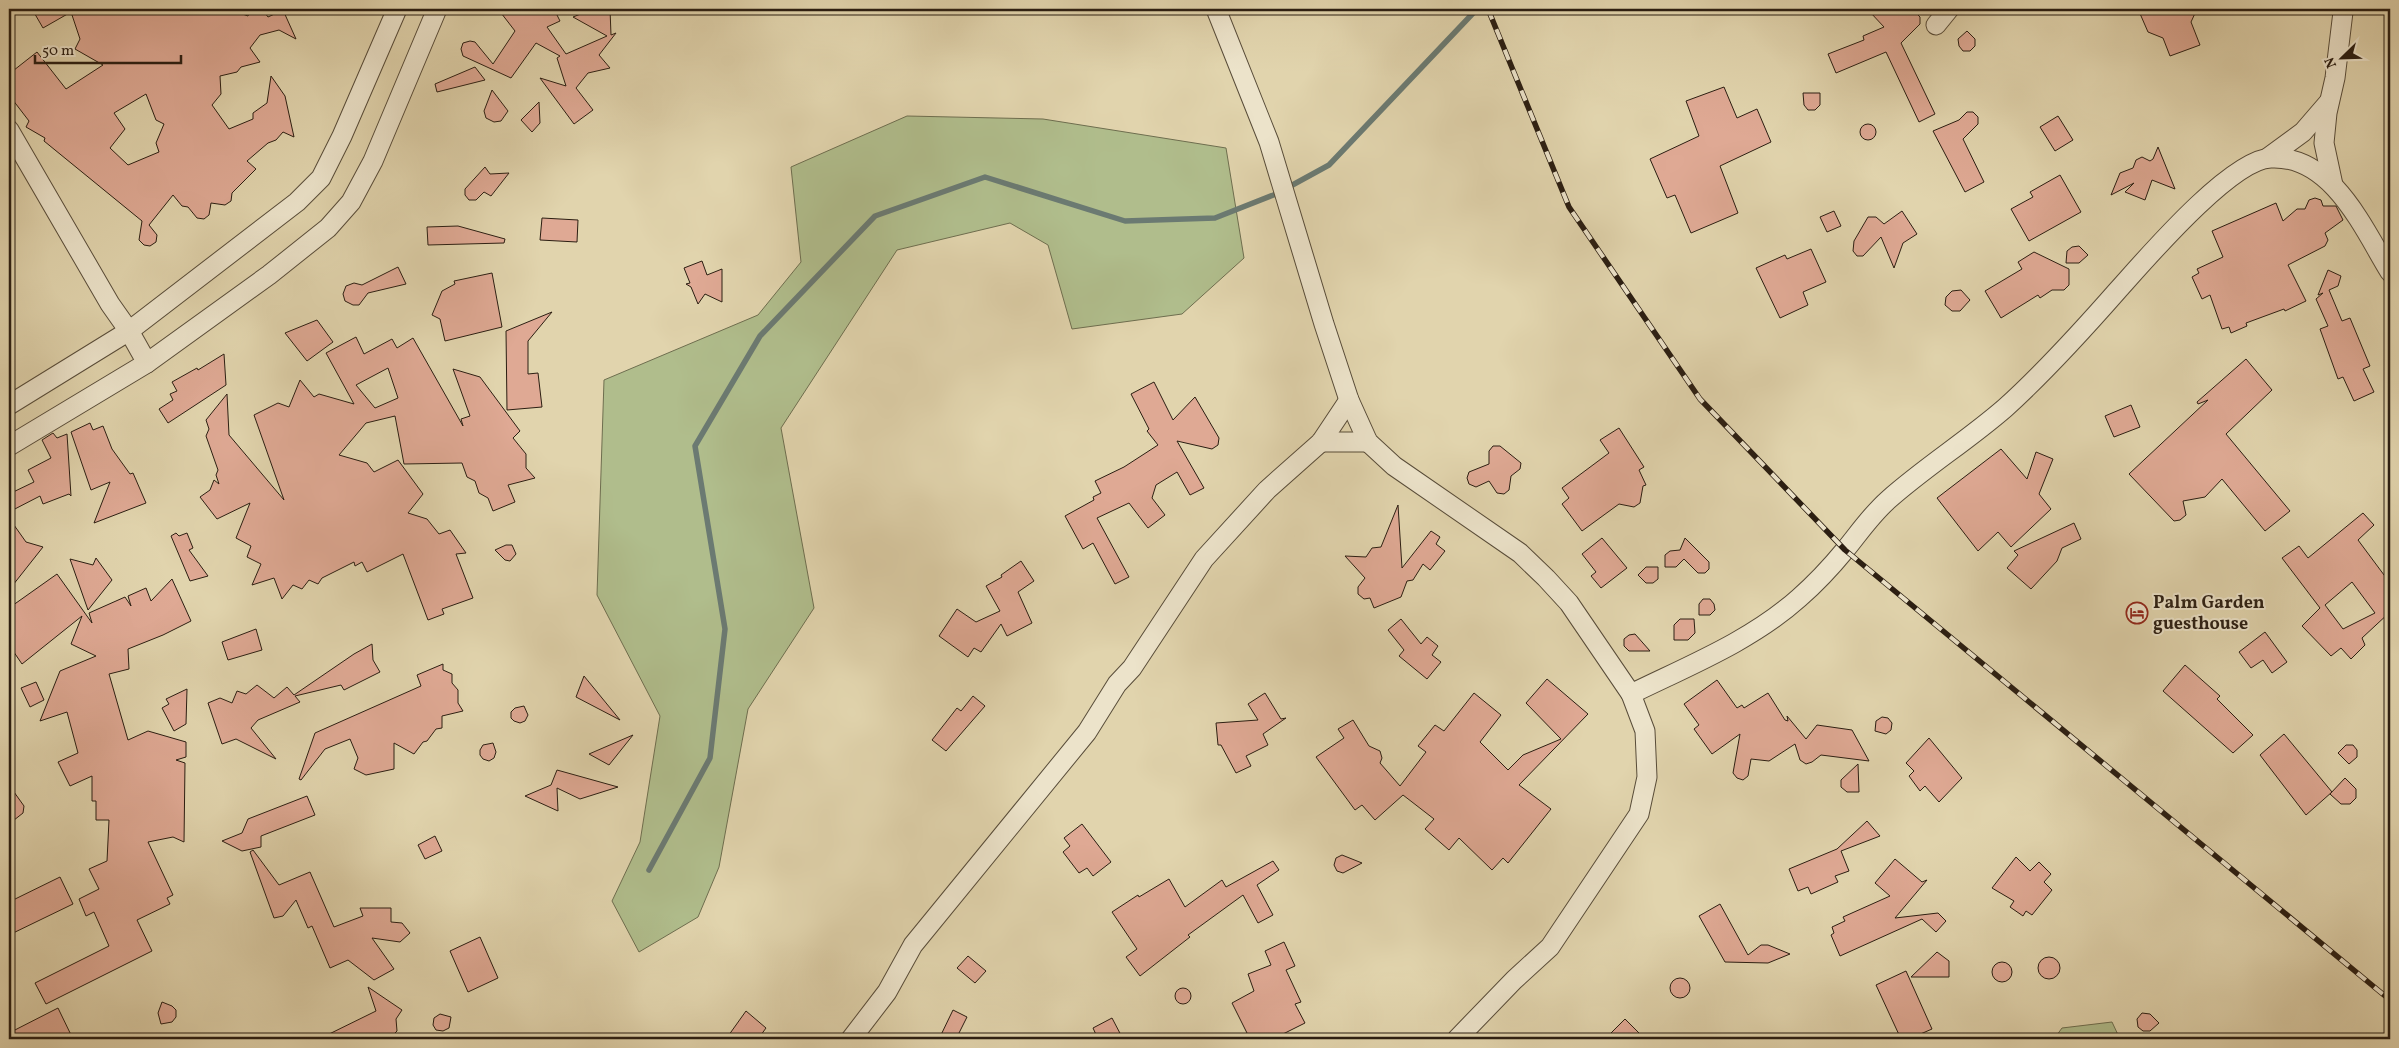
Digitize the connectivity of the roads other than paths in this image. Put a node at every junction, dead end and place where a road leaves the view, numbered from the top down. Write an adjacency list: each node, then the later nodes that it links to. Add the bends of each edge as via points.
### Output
1 (397, 9): 12 (street, via 321,178 297,202)
2 (436, 9): 13 (street, via 373,161 350,202 328,228 269,275)
3 (1216, 9): 14 (street, via 1268,142)
4 (1950, 9): 6 (street)
5 (2344, 10): 7 (street)
6 (1936, 25)
7 (2330, 101): 9 (street, via 2303,132); 10 (street, via 2324,143)
8 (9, 130): 12 (street)
9 (2269, 157): 10 (street, via 2299,161); 19 (street, via 2237,172 2199,204 2058,357 2005,408 1869,517 1845,550 1800,597 1755,630)
10 (2333, 185): 11 (street)
11 (2390, 272)
12 (129, 331): 13 (street); 15 (street)
13 (147, 363): 18 (street)
14 (1349, 400): 16 (street); 17 (street)
15 (9, 404)
16 (1321, 442): 17 (street); 20 (street, via 1267,490 1204,559 1087,732 913,945 887,992)
17 (1368, 442): 19 (street, via 1394,466 1520,553 1568,603)
18 (9, 446)
19 (1631, 694): 21 (street, via 1646,731 1647,777 1639,814 1550,946)
20 (851, 1039)
21 (1458, 1039)

